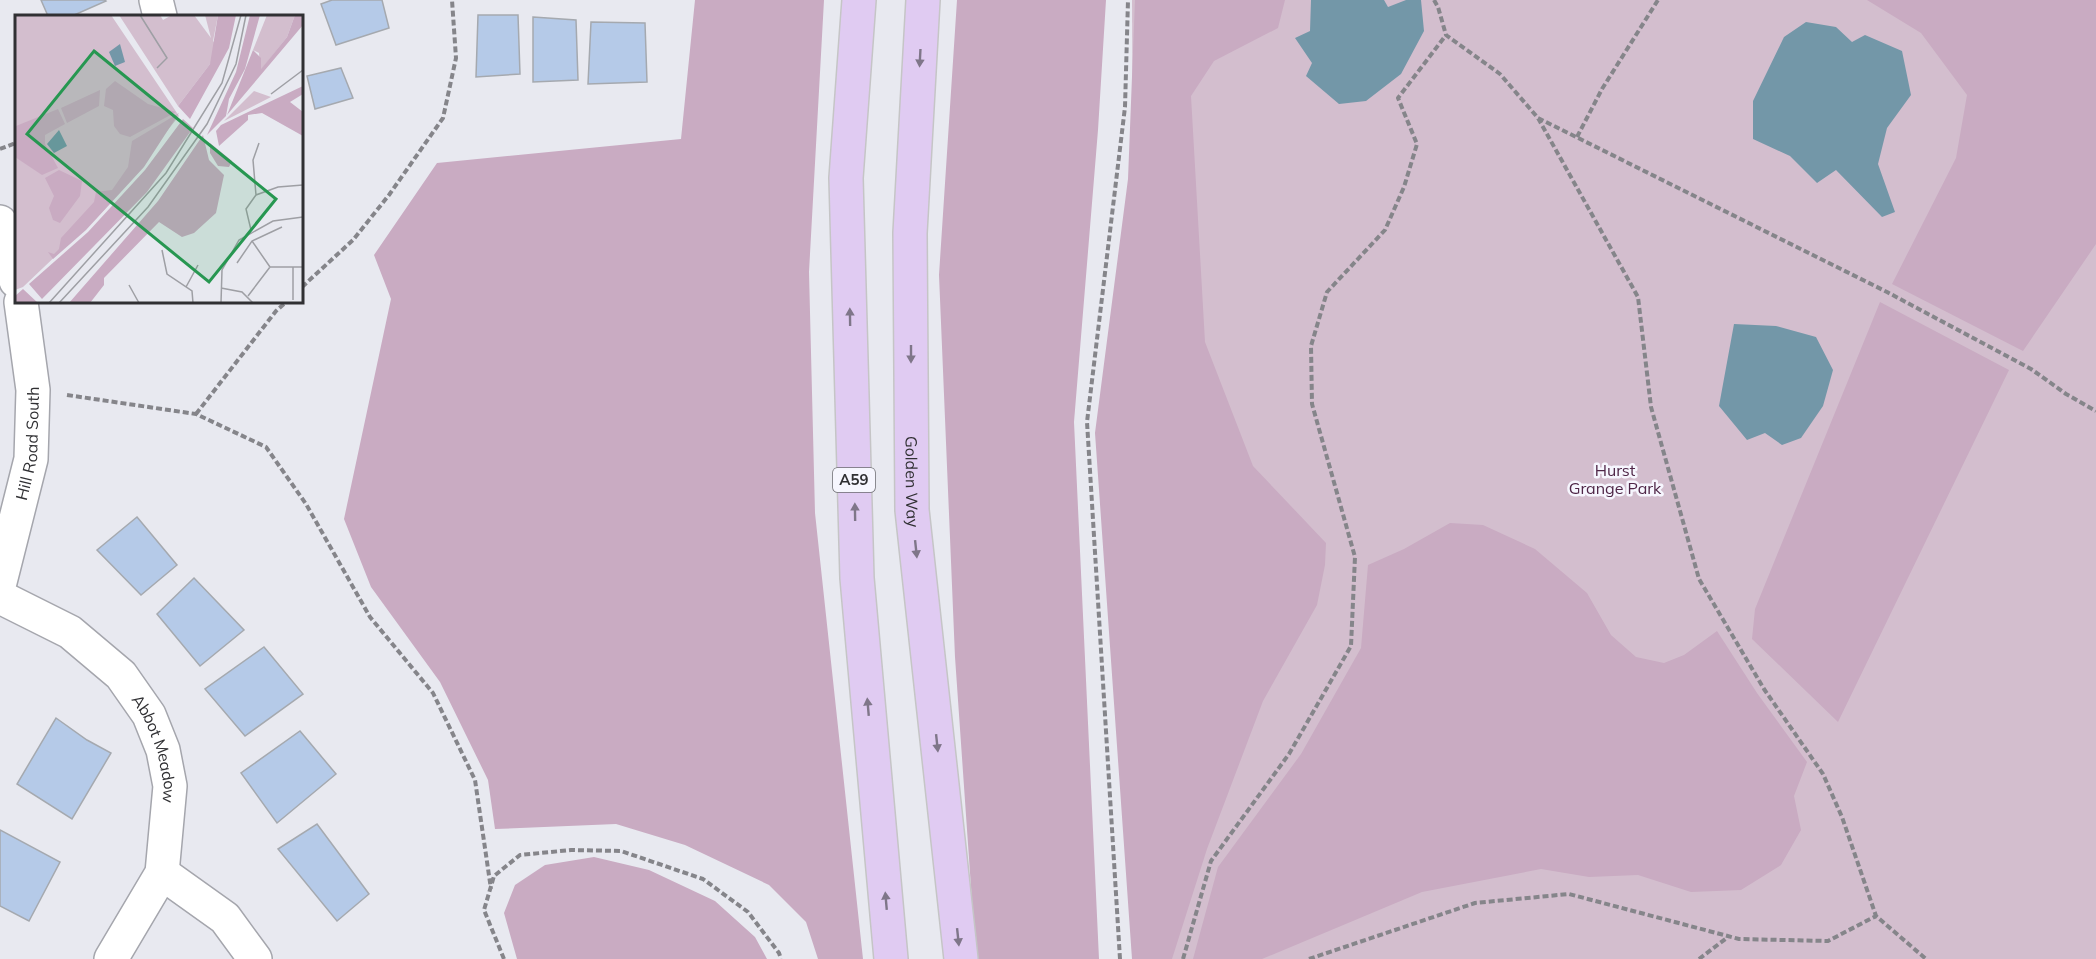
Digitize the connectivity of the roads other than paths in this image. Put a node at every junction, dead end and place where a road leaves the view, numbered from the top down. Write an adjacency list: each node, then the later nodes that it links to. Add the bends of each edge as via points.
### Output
1 (156, 0): 4 (street)
2 (859, 0): 13 (highway, A59, one-way to 2, via 856,578 846,178)
3 (923, 0): 14 (highway, Golden Way, one-way to 14, via 910,233 912,510)
4 (160, 15)
5 (0, 222): 6 (street)
6 (15, 277)
7 (21, 303): 8 (street, Hill Road South, via 33,390 31,459)
8 (0, 582)
9 (0, 597): 10 (street, Abbot Meadow, via 70,632 121,675 149,715 164,750 170,786)
10 (162, 873): 11 (street, Abbot Meadow); 12 (street, via 225,918)
11 (111, 959)
12 (255, 959)
13 (891, 959)
14 (961, 959)

